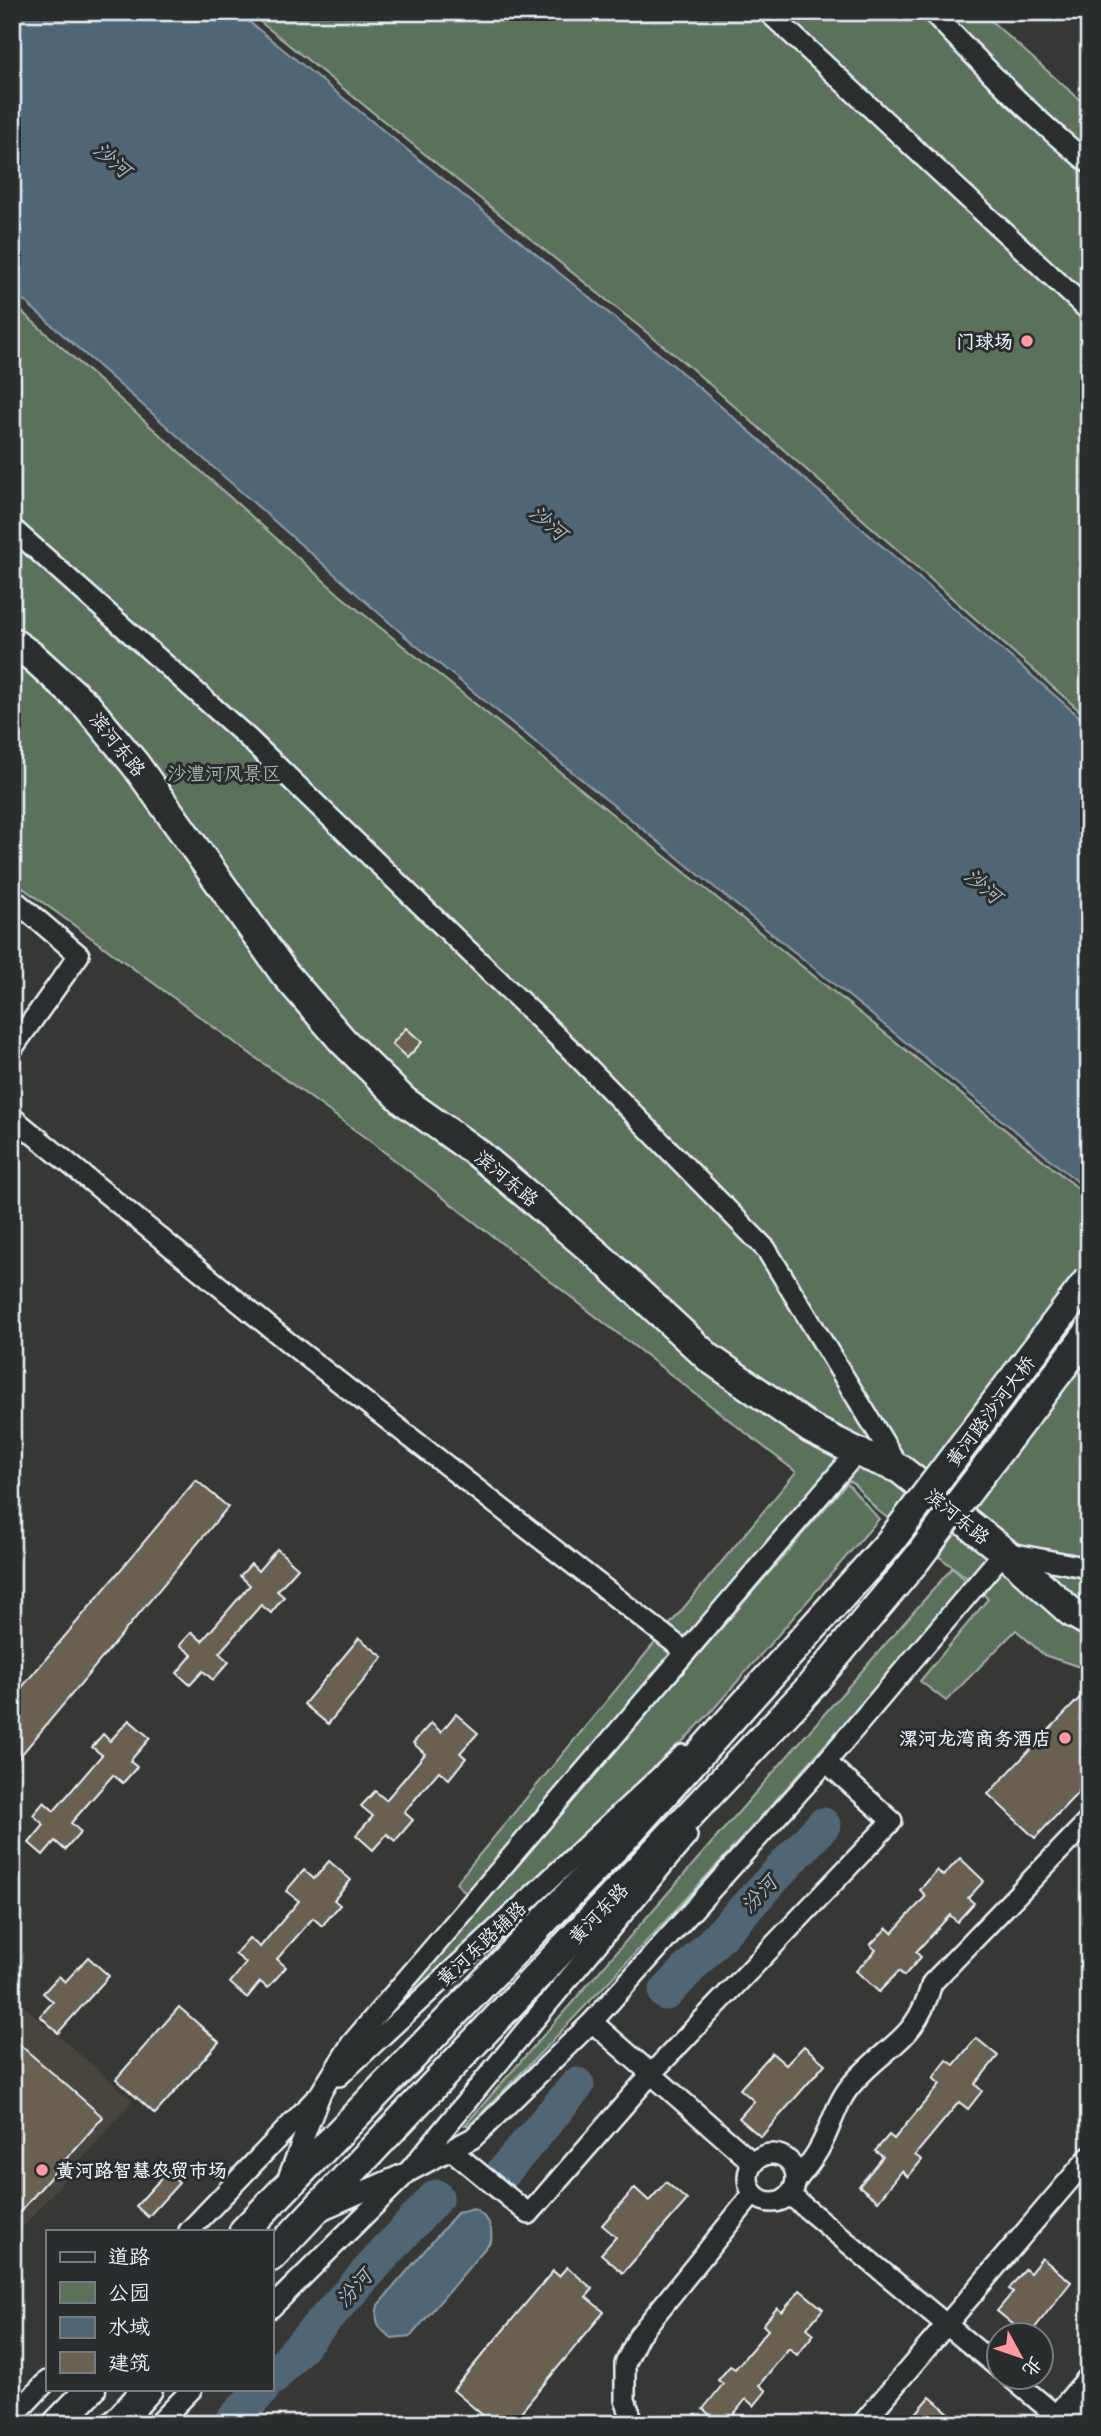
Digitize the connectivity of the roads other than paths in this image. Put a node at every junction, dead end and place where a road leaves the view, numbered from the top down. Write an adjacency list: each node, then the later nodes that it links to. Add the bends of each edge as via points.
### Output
1 (768, 12): 4 (street)
2 (932, 12): 3 (street, via 1007,90)
3 (1089, 163)
4 (1089, 311)
5 (12, 528): 13 (street, via 248,738 568,1047 766,1249)
6 (12, 642): 12 (main road, 滨河东路, via 87,706 135,764 284,973 404,1101 490,1163 709,1358 811,1429)
7 (12, 898): 8 (street, via 79,955)
8 (12, 1049)
9 (12, 1116): 19 (street, via 289,1343)
10 (1089, 1279): 14 (main road, 黄河路沙河大桥, bridge)
11 (1089, 1332): 16 (main road, 黄河路沙河大桥, bridge)
12 (857, 1452): 13 (main road, 滨河东路); 19 (street)
13 (900, 1469): 15 (main road, 滨河东路)
14 (890, 1542): 20 (main road, 黄河东路)
15 (1004, 1552): 17 (street); 18 (main road, 滨河东路, via 1071,1612); 22 (street)
16 (916, 1560): 21 (main road, 黄河东路)
17 (1089, 1568)
18 (1089, 1622)
19 (686, 1652): 26 (street, via 351,2044)
20 (781, 1664): 26 (street, 黄河东路辅路); 32 (main road, 黄河东路, via 625,1837)
21 (806, 1693): 30 (street); 34 (main road, 黄河东路)
22 (826, 1762): 24 (street); 25 (street, via 892,1821)
23 (1089, 1821): 31 (street, via 932,1983 909,2032 852,2084 821,2146)
24 (592, 2022): 25 (street); 27 (street, via 473,2138)
25 (651, 2074): 27 (street, via 528,2214); 29 (street)
26 (321, 2092): 32 (street); 35 (street, 黄河东路辅路)
27 (451, 2150): 30 (street)
28 (1089, 2157): 39 (street)
29 (753, 2163): 31 (street, via 766,2155 781,2156 793,2166); 33 (street, via 748,2179)
30 (408, 2172): 34 (street); 38 (street)
31 (793, 2188): 33 (street, via 784,2200 767,2203); 39 (street)
32 (283, 2191): 36 (main road, 黄河东路)
33 (753, 2194): 52 (street, via 639,2335 625,2364 625,2400)
34 (310, 2215): 37 (main road, 黄河东路)
35 (191, 2230)
36 (245, 2230)
37 (273, 2255)
38 (273, 2306)
39 (946, 2325): 40 (street); 53 (street)
40 (986, 2358)
41 (46, 2382): 47 (street)
42 (1089, 2383): 48 (main road)
43 (90, 2390): 49 (main road)
44 (147, 2390): 50 (main road)
45 (191, 2390): 51 (street)
46 (1024, 2390): 48 (street)
47 (12, 2418)
48 (1056, 2421)
49 (57, 2424)
50 (116, 2424)
51 (159, 2424)
52 (634, 2424)
53 (862, 2424)

